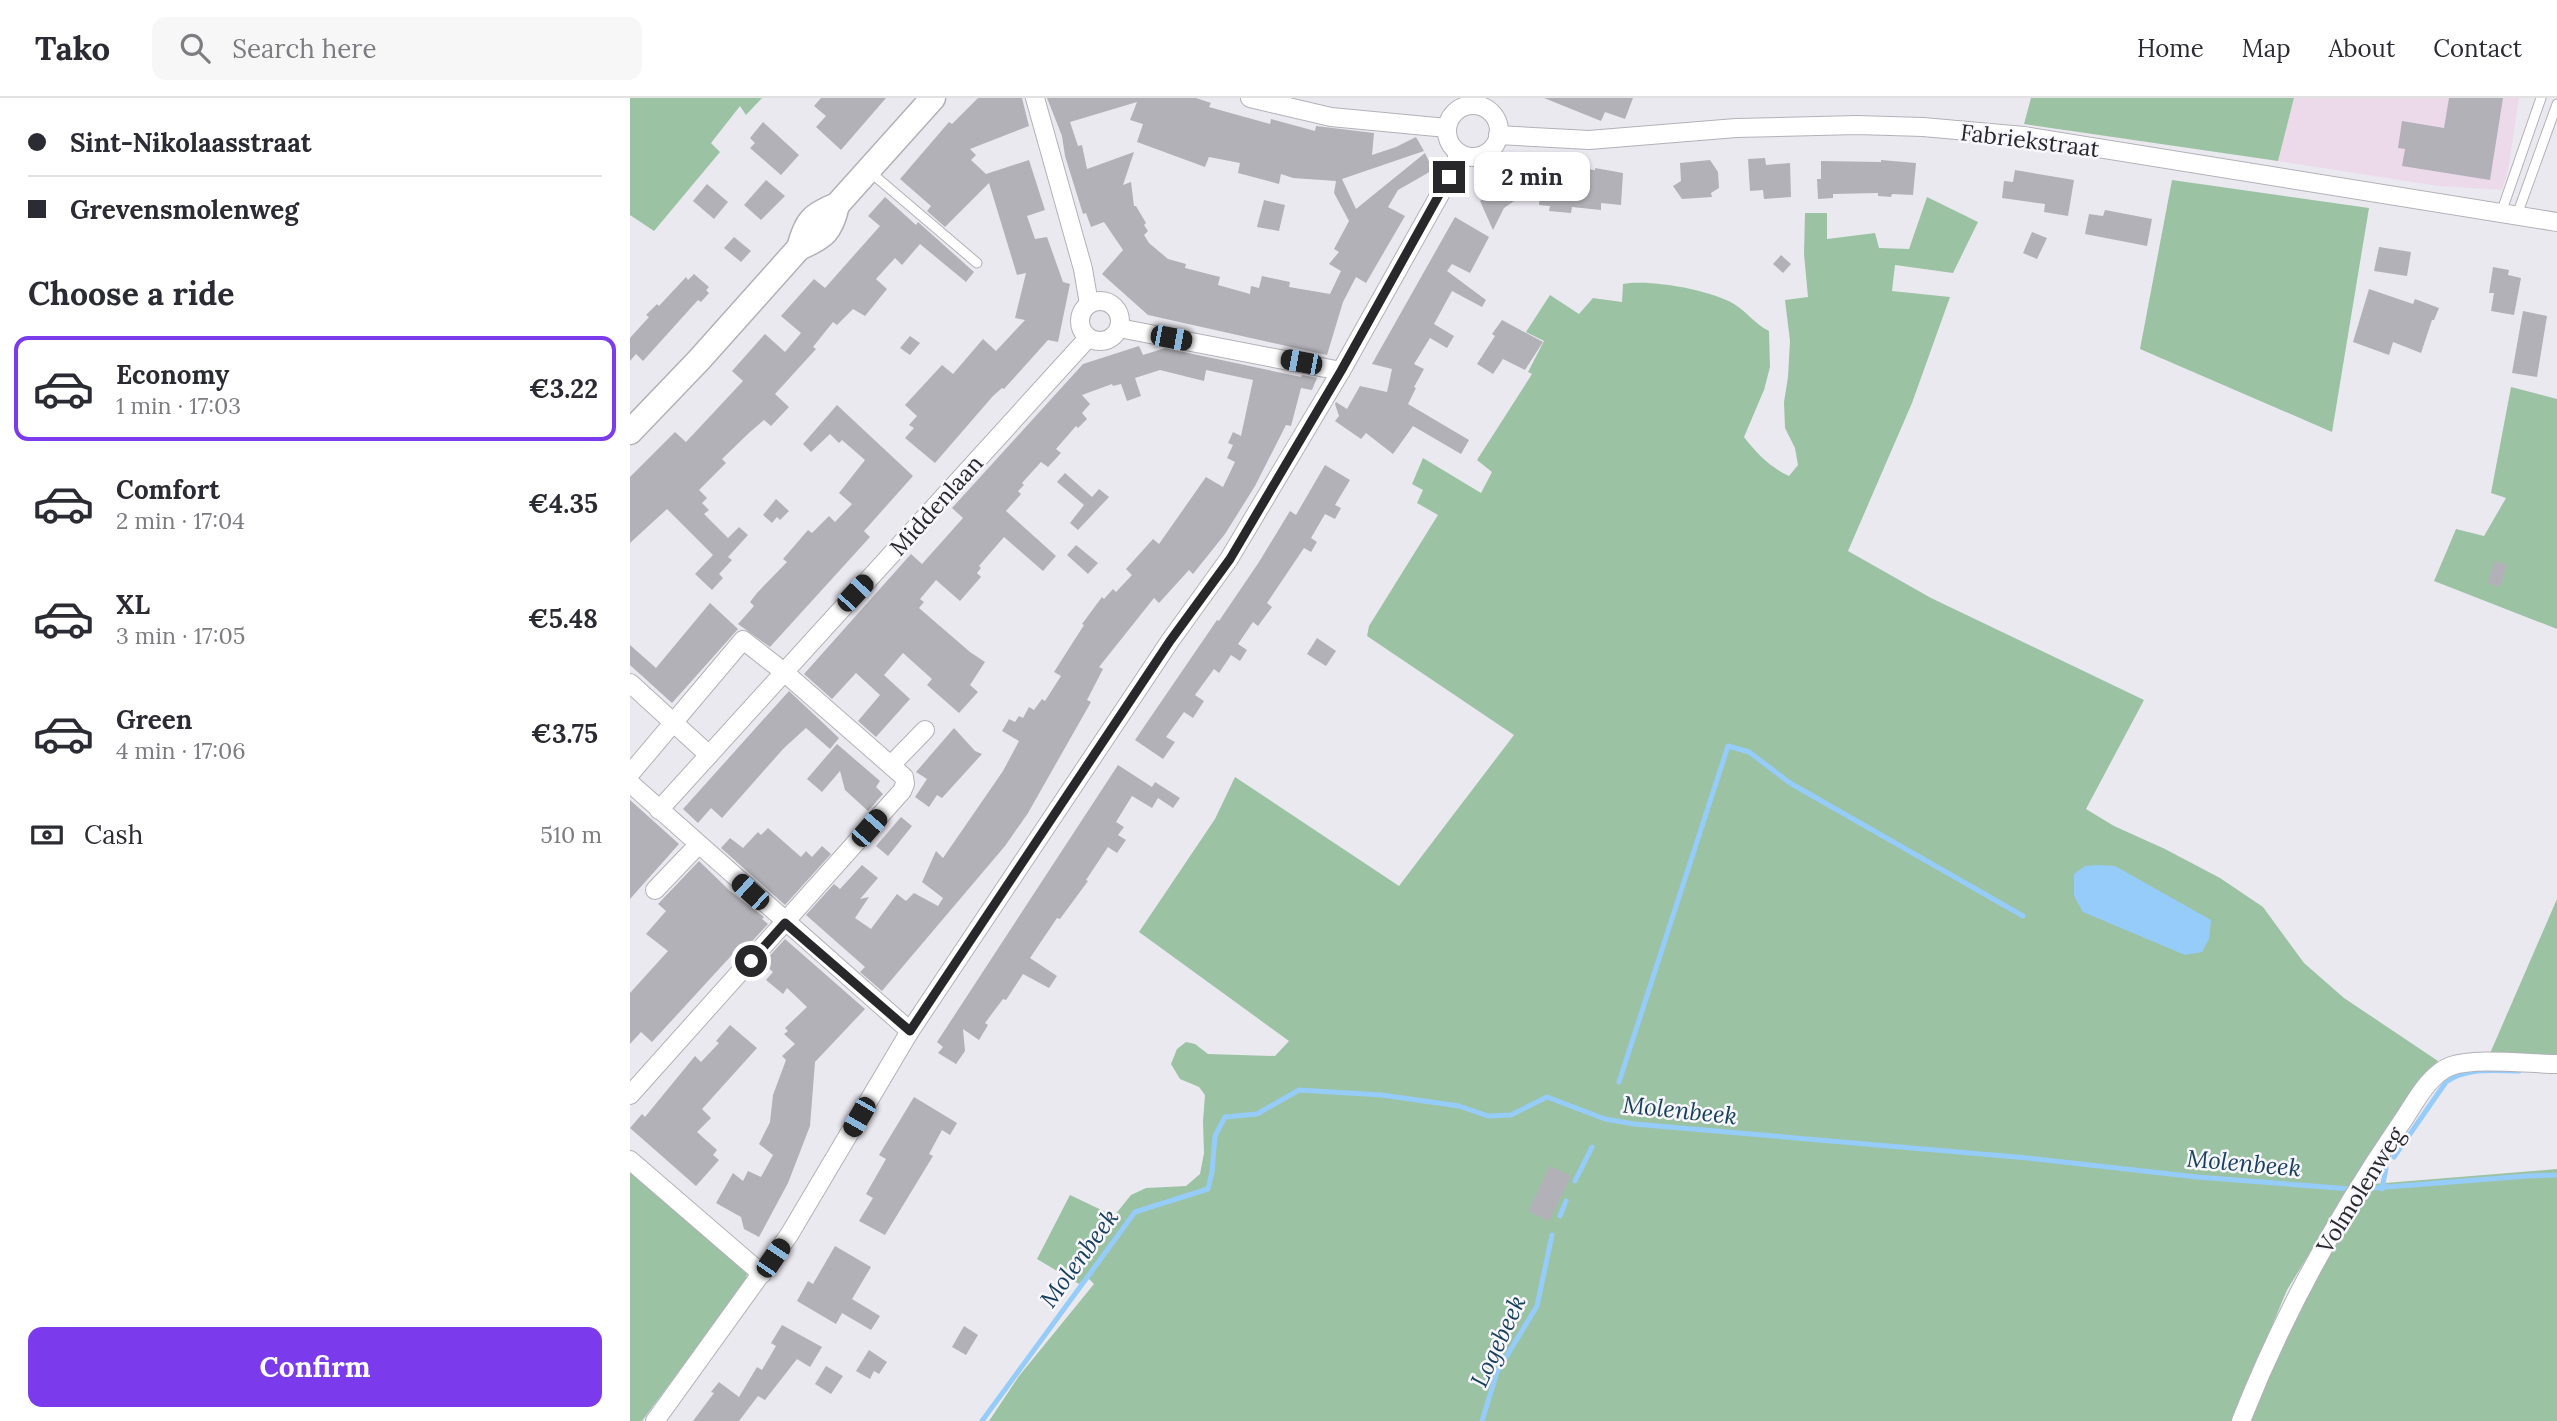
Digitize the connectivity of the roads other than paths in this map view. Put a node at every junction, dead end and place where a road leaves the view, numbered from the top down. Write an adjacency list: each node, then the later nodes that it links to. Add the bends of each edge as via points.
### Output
1 (933, 98): 10 (street)
2 (1035, 98): 14 (street)
3 (1250, 98): 7 (street, via 1331,117)
4 (2541, 98): 11 (lane)
5 (1488, 103): 7 (street, via 1461,108); 8 (street)
6 (2557, 104): 11 (lane)
7 (1447, 128): 9 (street)
8 (1498, 135): 9 (street, via 1487,153 1473,157); 11 (street, Fabriekstraat, via 1588,140 1736,128 1857,125 1977,131)
9 (1459, 153): 17 (street)
10 (867, 170): 13 (lane); 18 (street, via 837,205 833,223 818,239 799,248)
11 (2509, 214): 12 (street, Fabriekstraat)
12 (2557, 222)
13 (978, 263)
14 (1089, 304): 15 (street, via 1100,301 1113,306); 16 (street, via 1079,321)
15 (1119, 328): 16 (street, via 1105,341); 17 (street)
16 (1088, 338): 19 (street, Middenlaan)
17 (1341, 371): 31 (street, via 1230,559 1170,641)
18 (630, 432)
19 (784, 671): 21 (street, via 743,640); 23 (street, Middenlaan); 24 (street)
20 (630, 682): 21 (street)
21 (674, 722): 23 (street); 25 (street)
22 (925, 730): 24 (street)
23 (709, 755): 27 (street, Middenlaan)
24 (891, 765): 30 (street, via 904,777 902,791)
25 (630, 774)
26 (630, 783): 27 (street)
27 (659, 810): 28 (street)
28 (698, 845): 29 (street); 30 (street)
29 (655, 890)
30 (785, 923): 31 (street); 33 (street)
31 (910, 1031): 35 (street)
32 (2557, 1064): 37 (street, Volmolenweg, via 2471,1063 2451,1066 2430,1083 2350,1199 2289,1314)
33 (630, 1095)
34 (630, 1160): 35 (street)
35 (762, 1274): 36 (street)
36 (655, 1421)
37 (2241, 1421)

